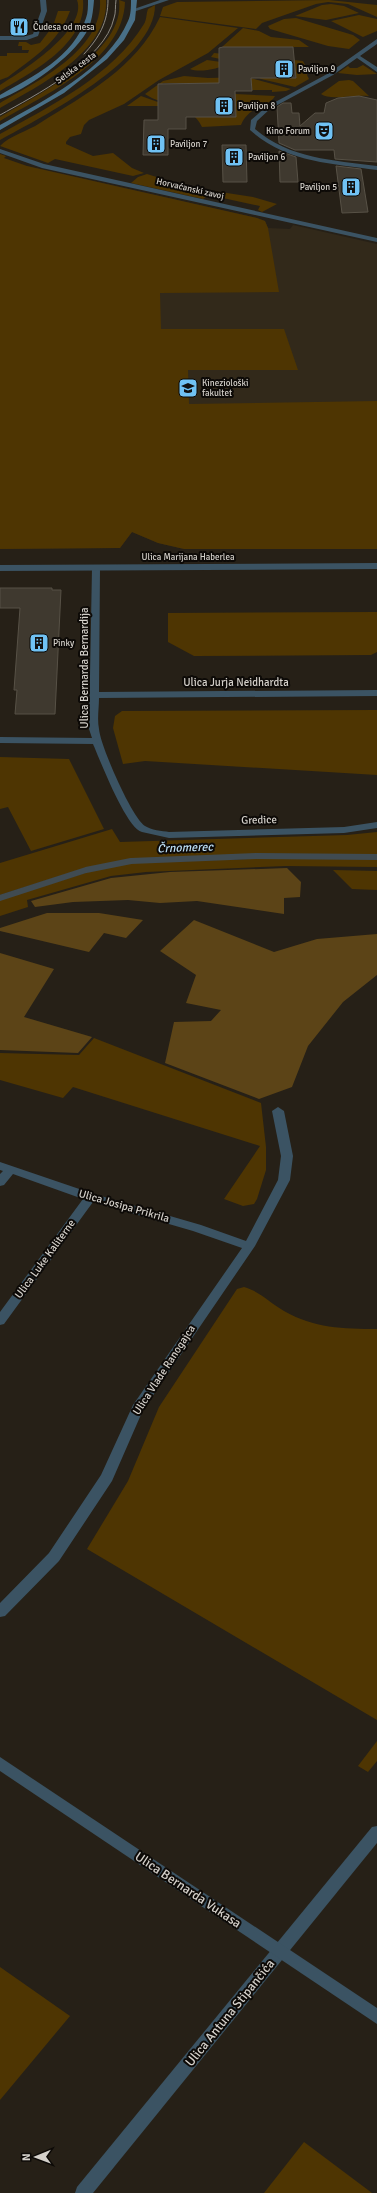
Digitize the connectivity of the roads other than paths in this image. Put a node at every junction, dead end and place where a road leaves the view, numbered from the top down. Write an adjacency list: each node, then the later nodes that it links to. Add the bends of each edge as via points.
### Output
1 (43, 0): 6 (street, via 44,11 36,35 27,38)
2 (91, 0): 10 (main road, Selska cesta, via 92,8 86,28 72,47 52,65)
3 (134, 0): 5 (main road, Selska cesta)
4 (166, 0): 5 (street)
5 (134, 10): 11 (main road, Selska cesta, via 126,33 114,50 98,65 44,103)
6 (0, 38)
7 (377, 41): 8 (street)
8 (356, 56): 9 (street); 13 (street, via 318,82 268,108 254,120 252,129 262,140 281,150 306,157)
9 (377, 70)
10 (0, 97)
11 (0, 128)
12 (0, 151): 14 (street, Horvaćanski zavoj, via 42,166)
13 (377, 168)
14 (377, 240)
15 (377, 566): 17 (street, Ulica Marijana Haberlea)
16 (0, 568): 17 (street, Ulica Marijana Haberlea)
17 (96, 568): 19 (street, Ulica Bernarda Bernardija)
18 (377, 693): 19 (street, Ulica Jurja Neidhardta)
19 (94, 695): 21 (street, Ulica Bernarda Bernardija, via 94,728)
20 (0, 740): 21 (street)
21 (98, 741): 23 (street, Ulica Bernarda Bernardija, via 107,768 134,821)
22 (377, 825): 23 (street, Gredice, via 344,830 170,835)
23 (142, 829)
24 (278, 1111): 28 (street, Ulica Vlade Ranogajca, via 287,1156 284,1180)
25 (5, 1168): 26 (street); 27 (street, Ulica Josipa Prikrila)
26 (0, 1182)
27 (90, 1197): 28 (street, Ulica Josipa Prikrila, via 197,1228); 29 (street, Ulica Luke Kaliterne)
28 (248, 1246): 30 (street, Ulica Vlade Ranogajca, via 137,1408 107,1477 54,1557)
29 (0, 1321)
30 (0, 1612)
31 (0, 1763): 33 (street, Ulica Bernarda Vukasa)
32 (377, 1832): 33 (street, Ulica Antuna Stipančića)
33 (280, 1952): 34 (street, Ulica Bernarda Vukasa); 35 (street, Ulica Antuna Stipančića)
34 (377, 2017)
35 (83, 2193)

